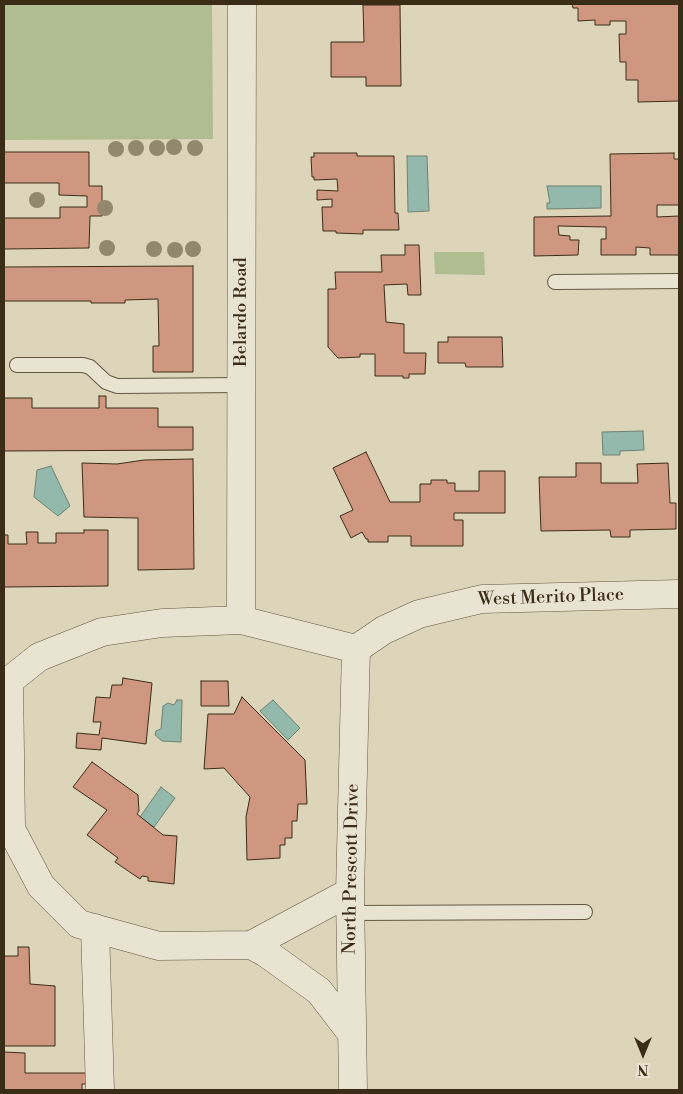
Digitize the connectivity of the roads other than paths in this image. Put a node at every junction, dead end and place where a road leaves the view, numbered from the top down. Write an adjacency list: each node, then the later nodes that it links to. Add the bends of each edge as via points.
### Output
1 (242, 4): 5 (street, Belardo Road)
2 (679, 281): 3 (lane)
3 (555, 282)
4 (17, 364): 5 (lane, via 83,364 106,382 117,386)
5 (242, 385): 7 (street, Belardo Road)
6 (679, 594): 8 (street, West Merito Place, via 482,599 419,614 384,630)
7 (241, 620): 8 (street); 9 (street, via 162,623 102,632 39,657)
8 (356, 649): 10 (street, North Prescott Drive)
9 (6, 679): 12 (street, via 11,829 42,886 79,924)
10 (350, 902): 11 (lane); 13 (street); 14 (street, North Prescott Drive)
11 (585, 912)
12 (95, 928): 13 (street, via 160,946); 15 (street)
13 (251, 945): 14 (street, via 319,991)
14 (352, 1034): 16 (street, North Prescott Drive)
15 (100, 1090)
16 (353, 1090)

